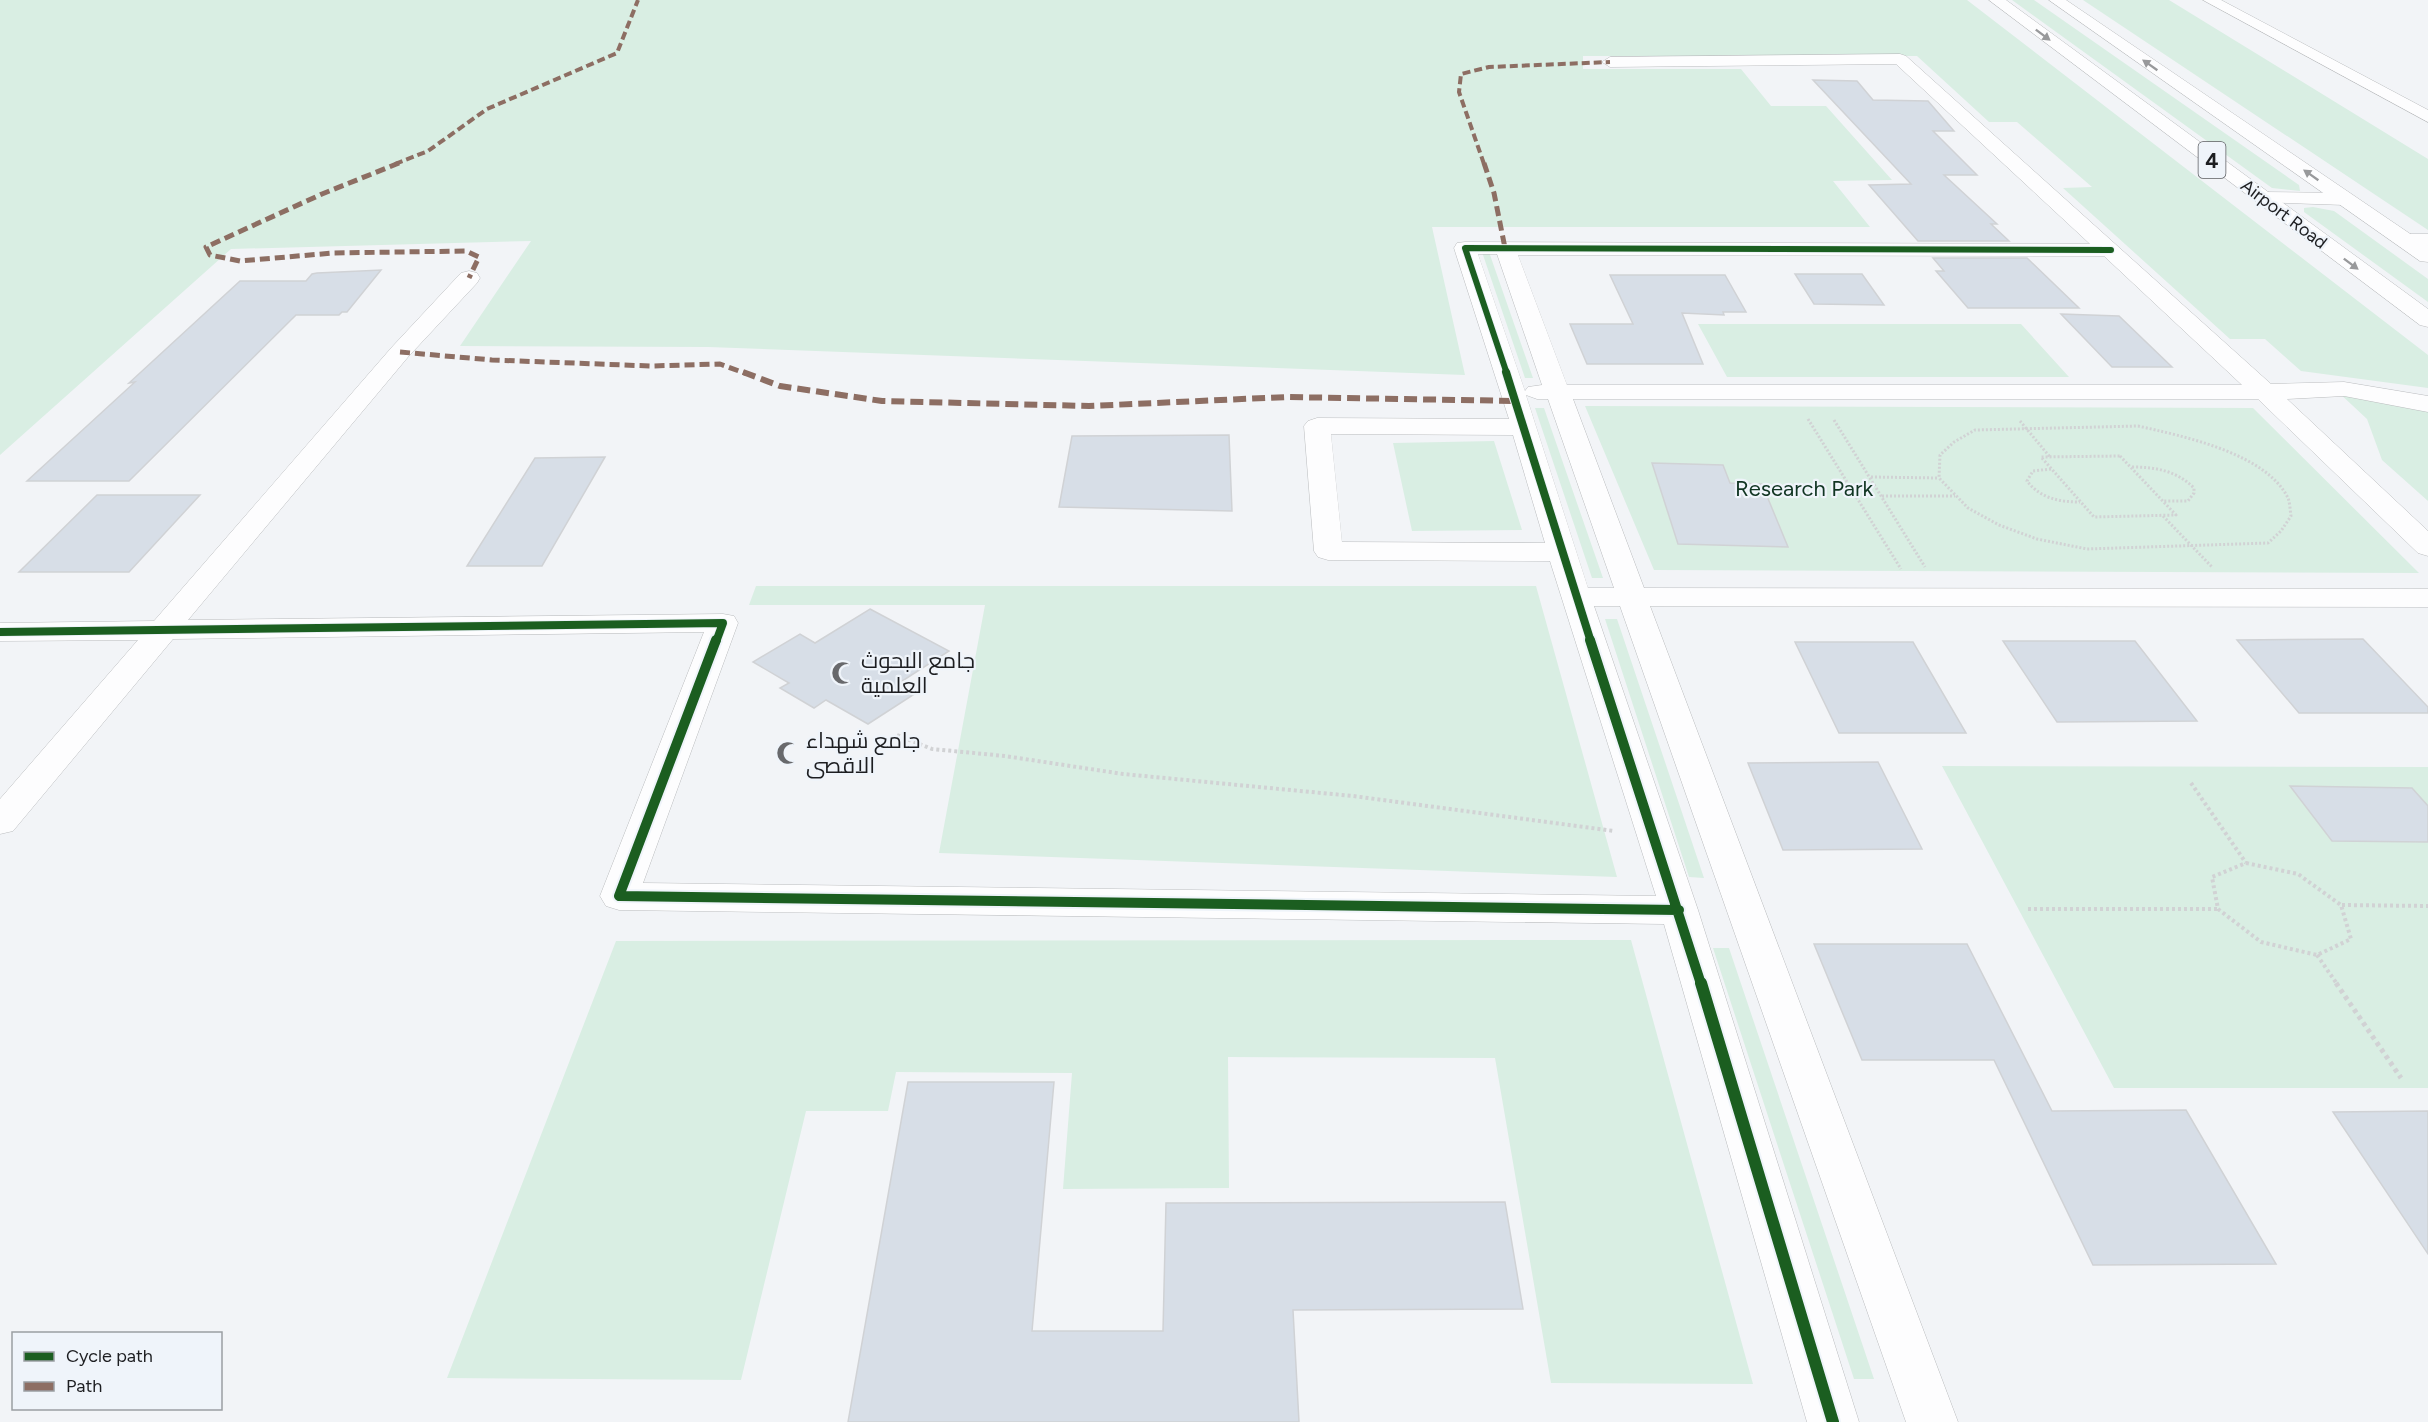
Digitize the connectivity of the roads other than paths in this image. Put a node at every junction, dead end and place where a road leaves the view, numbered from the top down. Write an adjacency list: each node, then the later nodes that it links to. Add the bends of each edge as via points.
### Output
1 (1996, 0): 6 (main road, Airport Road / 4, one-way to 6)
2 (2056, 0): 7 (main road, 4, one-way to 2)
3 (2210, 0): 5 (main road)
4 (1610, 62): 11 (main road, via 1900,59)
5 (2428, 117)
6 (2262, 198): 7 (main road); 14 (main road, Airport Road / 4, one-way to 14)
7 (2345, 199): 8 (main road, 4)
8 (2404, 240): 9 (main road); 12 (main road, 4)
9 (2428, 240)
10 (1506, 249): 11 (main road); 15 (main road, via 1465,248); 16 (main road)
11 (2111, 250): 17 (main road)
12 (2428, 256)
13 (469, 278): 25 (main road, via 400,352)
14 (2428, 320)
15 (1513, 392): 16 (main road); 19 (main road)
16 (1558, 392): 17 (main road); 23 (main road)
17 (2265, 392): 18 (main road, via 2344,389); 20 (main road)
18 (2428, 404)
19 (1524, 427): 21 (main road); 21 (main road, via 1317,426 1328,550)
20 (2428, 547)
21 (1562, 552): 22 (main road)
22 (1576, 597): 23 (main road); 28 (main road)
23 (1632, 597): 24 (main road); 30 (main road)
24 (2428, 598)
25 (164, 630): 26 (main road); 27 (main road); 28 (main road, via 723,623 619,896)
26 (0, 632)
27 (0, 822)
28 (1679, 910): 29 (main road)
29 (1833, 1422)
30 (1932, 1422)

